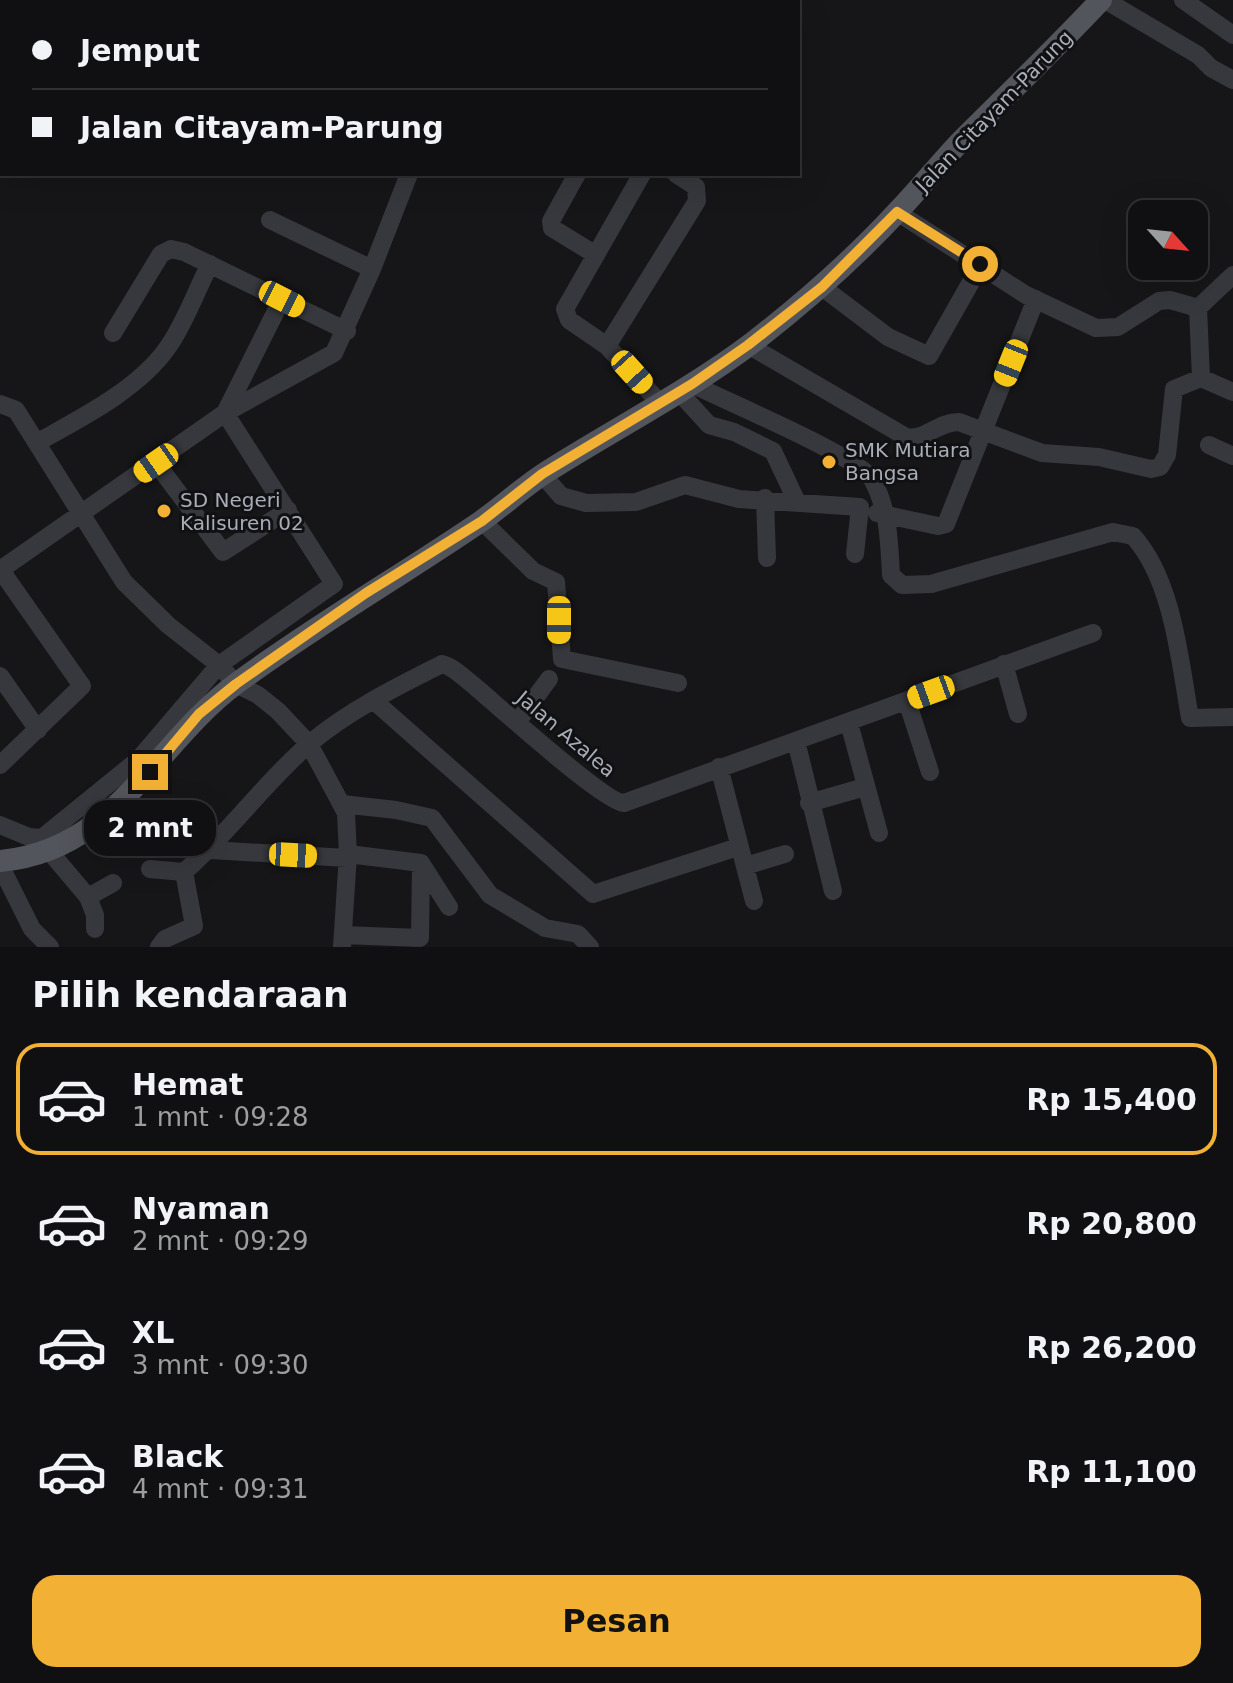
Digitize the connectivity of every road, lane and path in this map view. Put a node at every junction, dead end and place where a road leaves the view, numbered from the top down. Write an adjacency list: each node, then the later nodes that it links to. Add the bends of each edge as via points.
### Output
1 (1103, 0): 4 (street); 9 (main road, Jalan Citayam-Parung)
2 (1183, 0): 3 (street)
3 (1233, 35)
4 (1233, 80)
5 (408, 176): 13 (street)
6 (576, 176): 11 (street, via 552,228)
7 (641, 176): 11 (street)
8 (679, 176): 23 (street, via 696,187 697,201)
9 (897, 212): 16 (main road, Jalan Citayam-Parung); 18 (street)
10 (270, 220): 13 (street)
11 (596, 255): 23 (street, via 565,314)
12 (210, 264): 17 (street); 21 (street, via 165,250); 30 (street, via 157,360 106,401)
13 (372, 269): 20 (street)
14 (1233, 275): 19 (street)
15 (971, 282): 16 (street, via 929,356 888,337)
16 (822, 287): 22 (main road, Jalan Citayam-Parung)
17 (282, 299): 20 (street); 28 (street)
18 (1036, 299): 19 (street, via 1104,329 1118,327 1159,301); 29 (street)
19 (1198, 308): 24 (street)
20 (347, 331): 28 (street, via 329,357)
21 (113, 333)
22 (748, 345): 26 (main road, Jalan Citayam-Parung); 29 (street, via 906,437 916,439 944,422)
23 (607, 346): 26 (street)
24 (1201, 378): 25 (street); 29 (street, via 1174,389 1167,455 1156,469 1042,453)
25 (1233, 392)
26 (677, 393): 34 (main road, Jalan Citayam-Parung); 36 (street, via 709,425 777,454); 40 (street, via 798,434 860,469 872,480)
27 (0, 404): 30 (street, via 16,410)
28 (225, 413): 33 (street); 38 (street)
29 (985, 431): 40 (street, via 946,524)
30 (38, 442): 39 (street)
31 (1209, 445): 32 (street)
32 (1233, 456)
33 (156, 463): 38 (street, via 223,552); 39 (street)
34 (542, 474): 35 (street, via 561,496 586,503 652,500 685,485 712,495); 41 (main road, Jalan Citayam-Parung)
35 (765, 498): 36 (street); 43 (street)
36 (796, 500): 37 (street)
37 (860, 507): 40 (street); 42 (street)
38 (288, 510): 47 (street, via 334,586)
39 (81, 515): 44 (street); 47 (street, via 135,595)
40 (885, 516): 55 (street, via 891,575 907,586 1031,558 1113,532 1133,536 1172,616 1190,718)
41 (482, 521): 50 (street, via 533,571 556,582 562,659); 51 (main road, Jalan Citayam-Parung, via 366,593)
42 (855, 554)
43 (767, 558)
44 (0, 569): 58 (street, via 81,683)
45 (1093, 633): 46 (street, Jalan Azalea)
46 (1004, 664): 53 (street, Jalan Azalea); 54 (street)
47 (219, 665): 51 (street); 67 (street, via 138,760 42,838)
48 (0, 676): 58 (street)
49 (549, 679): 56 (street)
50 (678, 683)
51 (236, 684): 60 (street, via 278,711); 71 (main road, Jalan Citayam-Parung, via 199,714 122,801)
52 (373, 700): 56 (street, Jalan Azalea, via 444,664); 60 (street, Jalan Azalea); 69 (street, via 593,894)
53 (907, 701): 57 (street, Jalan Azalea); 63 (street)
54 (1018, 714)
55 (1233, 717)
56 (518, 721): 62 (street, Jalan Azalea, via 618,803)
57 (849, 723): 59 (street, Jalan Azalea); 64 (street)
58 (38, 730): 61 (street)
59 (796, 741): 62 (street, Jalan Azalea); 65 (street)
60 (309, 744): 66 (street); 70 (street, Jalan Azalea)
61 (0, 765)
62 (719, 767): 69 (street)
63 (930, 772)
64 (865, 787): 65 (street); 68 (street)
65 (809, 803): 80 (street)
66 (342, 804): 73 (street); 88 (street, via 432,818 495,899 545,928 578,934)
67 (0, 825)
68 (879, 833)
69 (738, 847): 76 (street)
70 (211, 850): 73 (street); 78 (street, Jalan Azalea)
71 (50, 852): 74 (main road, Jalan Citayam-Parung); 81 (street)
72 (785, 854): 76 (street)
73 (348, 856): 75 (street); 85 (street)
74 (0, 863): 86 (street, via 32,929)
75 (421, 863): 83 (street); 85 (street, via 420,938)
76 (745, 866): 82 (street)
77 (150, 869): 78 (street)
78 (184, 872): 87 (street, via 194,926)
79 (113, 883): 81 (street)
80 (833, 891)
81 (88, 897): 84 (street)
82 (754, 901)
83 (449, 907)
84 (95, 929)
85 (342, 941)
86 (50, 947)
87 (159, 947)
88 (590, 947)

